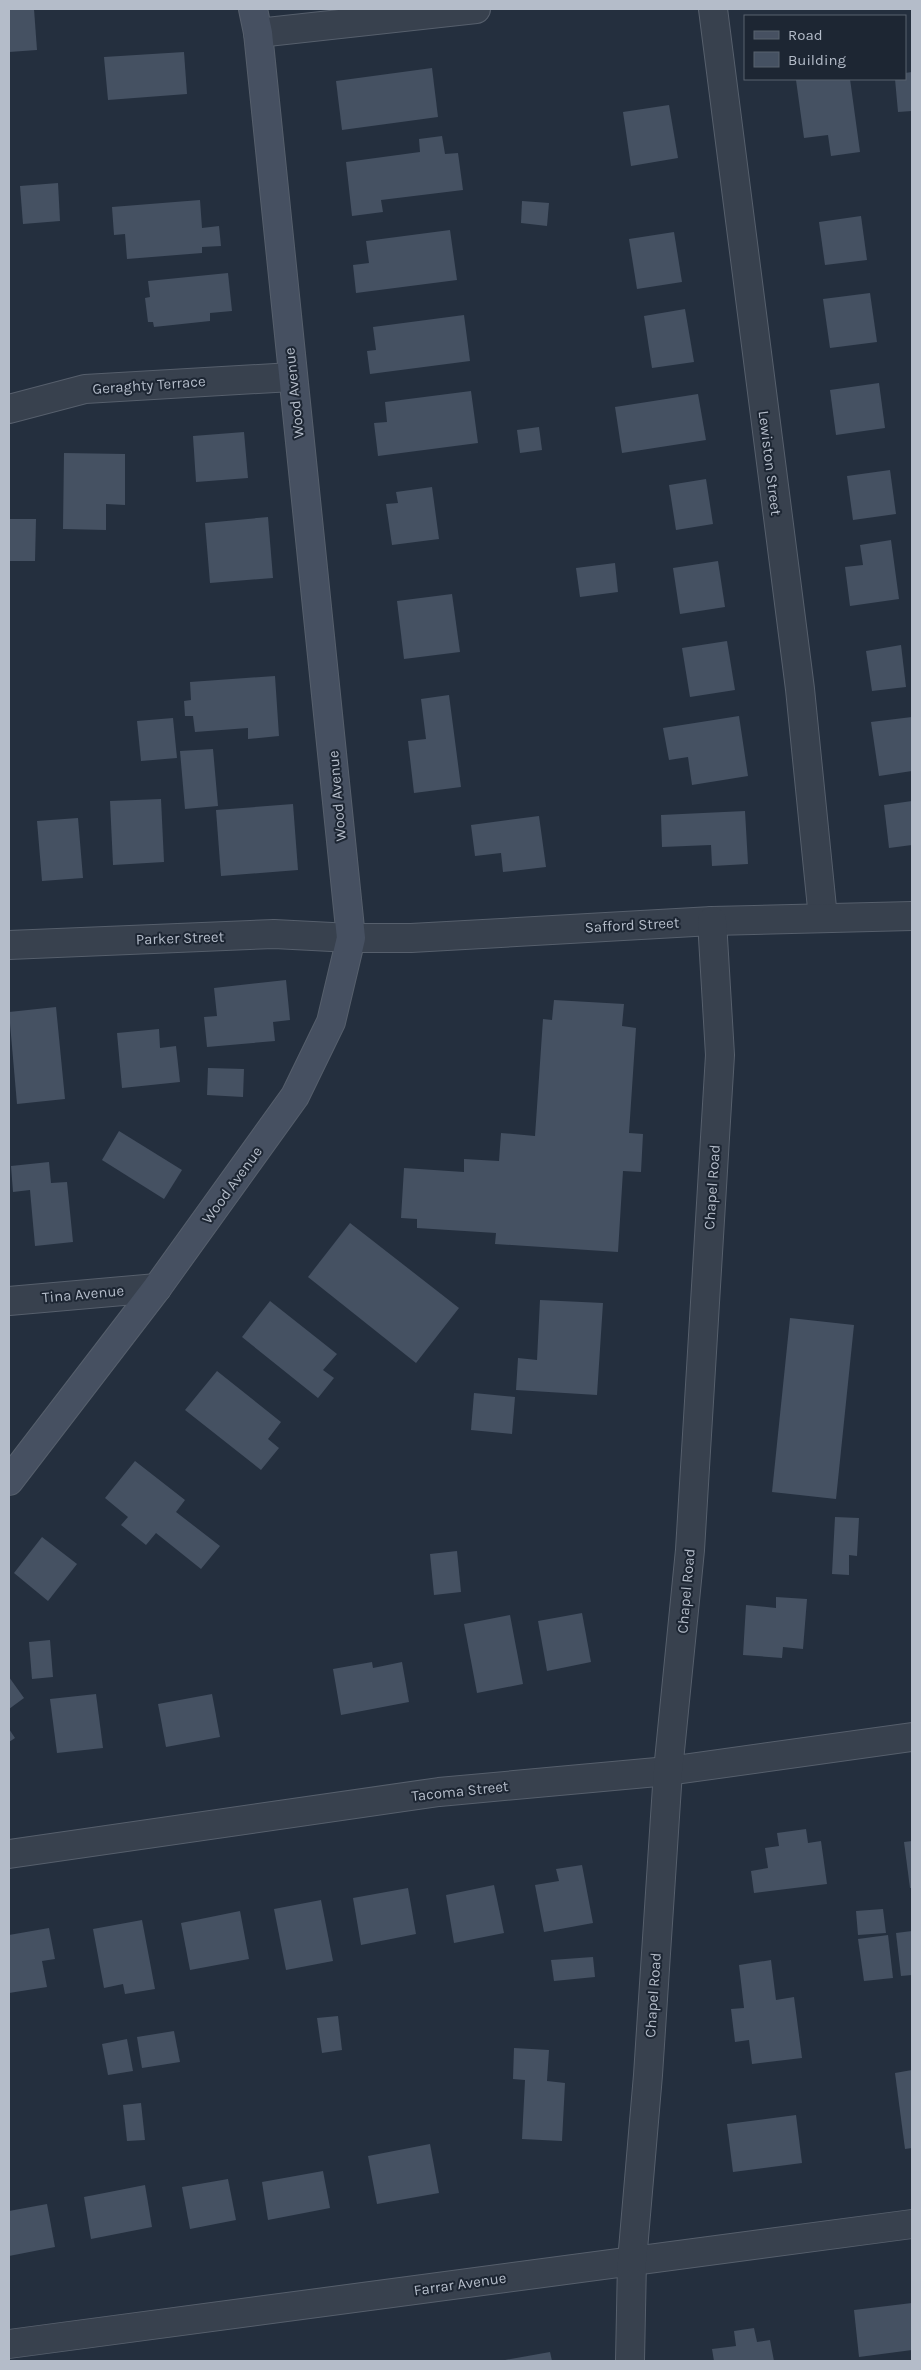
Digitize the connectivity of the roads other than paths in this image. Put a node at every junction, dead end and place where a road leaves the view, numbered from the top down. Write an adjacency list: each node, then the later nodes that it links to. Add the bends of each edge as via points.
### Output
1 (476, 9): 3 (street)
2 (713, 9): 7 (street, Lewiston Street, via 800,690)
3 (255, 21): 4 (main road, Wood Avenue)
4 (292, 377): 5 (street, Geraghty Terrace, via 85,389); 9 (main road, Wood Avenue)
5 (9, 409)
6 (912, 916): 7 (street, Safford Street)
7 (823, 918): 8 (street, Safford Street)
8 (712, 921): 9 (street, Safford Street, via 411,938); 15 (street, Chapel Road, via 720,1055 690,1550)
9 (351, 938): 10 (street, Parker Street, via 274,934); 11 (main road, Wood Avenue, via 331,1022 295,1096)
10 (9, 945)
11 (158, 1288): 12 (street, Tina Avenue); 13 (main road, Wood Avenue)
12 (9, 1301)
13 (9, 1482)
14 (912, 1737): 15 (street, Tacoma Street)
15 (668, 1771): 16 (street, Tacoma Street, via 439,1792); 18 (street, Chapel Road)
16 (9, 1854)
17 (912, 2224): 18 (street, Farrar Avenue)
18 (632, 2261): 19 (street, Farrar Avenue); 20 (street, Chapel Road)
19 (9, 2344)
20 (630, 2361)

